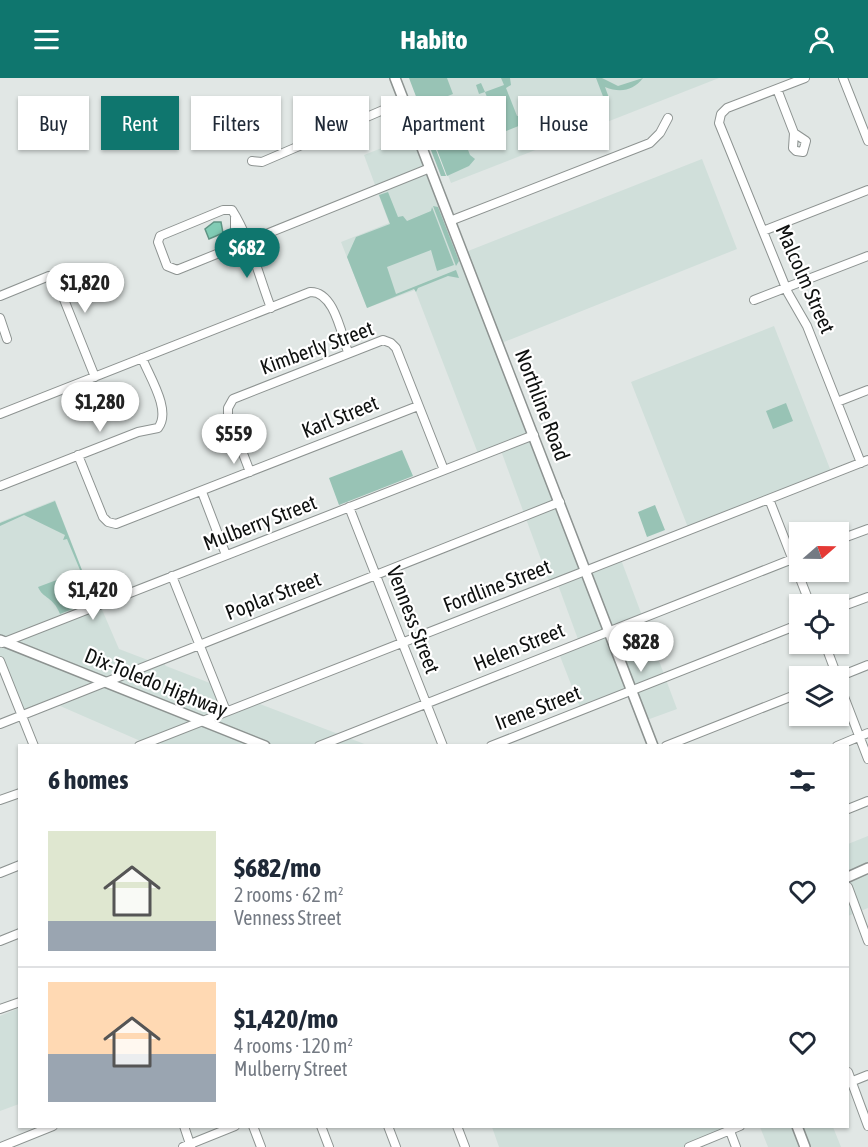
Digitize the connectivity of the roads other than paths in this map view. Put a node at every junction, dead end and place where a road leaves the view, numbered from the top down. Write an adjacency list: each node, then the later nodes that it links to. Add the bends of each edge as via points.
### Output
1 (395, 78): 5 (main road, Northline Road)
2 (805, 78): 4 (street)
3 (843, 78): 9 (street)
4 (777, 89): 8 (street); 15 (street, Malcolm Street, via 722,111 719,123)
5 (402, 96)
6 (381, 111): 11 (street, via 262,162)
7 (668, 118): 14 (street, via 650,142)
8 (794, 133)
9 (868, 141)
10 (423, 150): 12 (main road, Northline Road)
11 (252, 161)
12 (430, 168): 14 (main road, Northline Road); 16 (street)
13 (868, 190): 15 (street)
14 (450, 221): 31 (main road, Northline Road)
15 (763, 231): 18 (street, Malcolm Street)
16 (243, 242): 16 (street, via 230,209 158,238 167,266 174,271); 21 (street)
17 (868, 256): 18 (street)
18 (786, 288): 20 (street); 28 (street, Malcolm Street, via 807,326)
19 (0, 296): 26 (street, via 52,276 58,281)
20 (754, 300)
21 (272, 308): 24 (street, via 310,292 321,294 329,302); 25 (street)
22 (0, 318): 23 (street)
23 (7, 339)
24 (348, 352): 29 (street, Kimberly Street, via 380,340 391,343); 35 (street, Kimberly Street, via 230,403 228,414)
25 (142, 358): 26 (street); 32 (street, via 163,411 161,424 154,430 138,432)
26 (95, 377): 30 (street)
27 (868, 390): 28 (street)
28 (837, 402): 33 (street, Malcolm Street)
29 (418, 406): 34 (street, Kimberly Street); 35 (street, Karl Street)
30 (0, 414)
31 (534, 435): 34 (street, Mulberry Street); 39 (main road, Northline Road)
32 (78, 455): 36 (street); 37 (street, Karl Street, via 103,517 111,523)
33 (864, 461): 38 (street, Fordline Street)
34 (444, 470): 40 (street, Mulberry Street)
35 (250, 472): 37 (street, Karl Street)
36 (0, 486)
37 (201, 492): 44 (street)
38 (769, 499): 43 (street); 46 (street, Fordline Street)
39 (560, 502): 46 (main road, Northline Road); 47 (street, Poplar Street)
40 (349, 507): 44 (street, Mulberry Street); 47 (street, Venness Street)
41 (868, 529): 42 (street)
42 (849, 536)
43 (789, 542)
44 (226, 555): 48 (street, Mulberry Street)
45 (789, 560): 52 (street, Helen Street)
46 (586, 570): 52 (main road, Northline Road); 54 (street, Fordline Street)
47 (376, 575): 54 (street, Venness Street); 55 (street, Poplar Street)
48 (172, 576): 53 (street, Mulberry Street); 55 (street)
49 (868, 597): 50 (street)
50 (849, 604)
51 (789, 628): 60 (street, Irene Street)
52 (609, 631): 60 (main road, Northline Road); 62 (street, Helen Street)
53 (2, 642): 59 (main road, Dix-Toledo Highway)
54 (403, 642): 62 (street, Venness Street); 64 (street, Fordline Street)
55 (200, 645): 59 (street, Poplar Street); 64 (street)
56 (0, 661): 65 (street)
57 (868, 666): 58 (street)
58 (849, 674)
59 (104, 681): 65 (street, Poplar Street); 66 (main road, Dix-Toledo Highway)
60 (632, 690): 75 (street, Irene Street); 76 (main road, Northline Road)
61 (789, 697): 77 (street)
62 (427, 704): 73 (street, Helen Street); 74 (street, Venness Street)
63 (849, 707): 69 (street)
64 (226, 711): 66 (street, Fordline Street)
65 (22, 714): 67 (street, Poplar Street); 71 (street)
66 (202, 720): 70 (main road, Dix-Toledo Highway); 72 (street, Fordline Street)
67 (0, 724)
68 (868, 733): 69 (street)
69 (860, 736): 78 (street); 79 (street)
70 (242, 741)
71 (33, 744)
72 (144, 744)
73 (324, 744)
74 (442, 744)
75 (496, 744)
76 (652, 744)
77 (671, 744)
78 (842, 744)
79 (868, 759)
80 (18, 793): 81 (street)
81 (0, 800)
82 (868, 801): 83 (street)
83 (849, 809)
84 (18, 866): 86 (street)
85 (868, 868): 87 (main road)
86 (0, 873)
87 (849, 877)
88 (849, 890): 91 (street)
89 (18, 934): 90 (street)
90 (0, 941)
91 (868, 941)
92 (18, 1003): 93 (street)
93 (0, 1009)
94 (868, 1075): 95 (street)
95 (849, 1082): 96 (street)
96 (868, 1126)
97 (48, 1128): 108 (street)
98 (184, 1128): 107 (street)
99 (230, 1128): 107 (street)
100 (254, 1128): 109 (street)
101 (322, 1128): 110 (street)
102 (389, 1128): 111 (street)
103 (458, 1128): 112 (street)
104 (736, 1128): 106 (street)
105 (798, 1128): 115 (main road)
106 (730, 1131): 113 (street); 114 (street)
107 (188, 1146)
108 (1, 1147)
109 (261, 1147)
110 (329, 1147)
111 (396, 1147)
112 (465, 1147)
113 (689, 1147)
114 (736, 1147)
115 (805, 1147)

